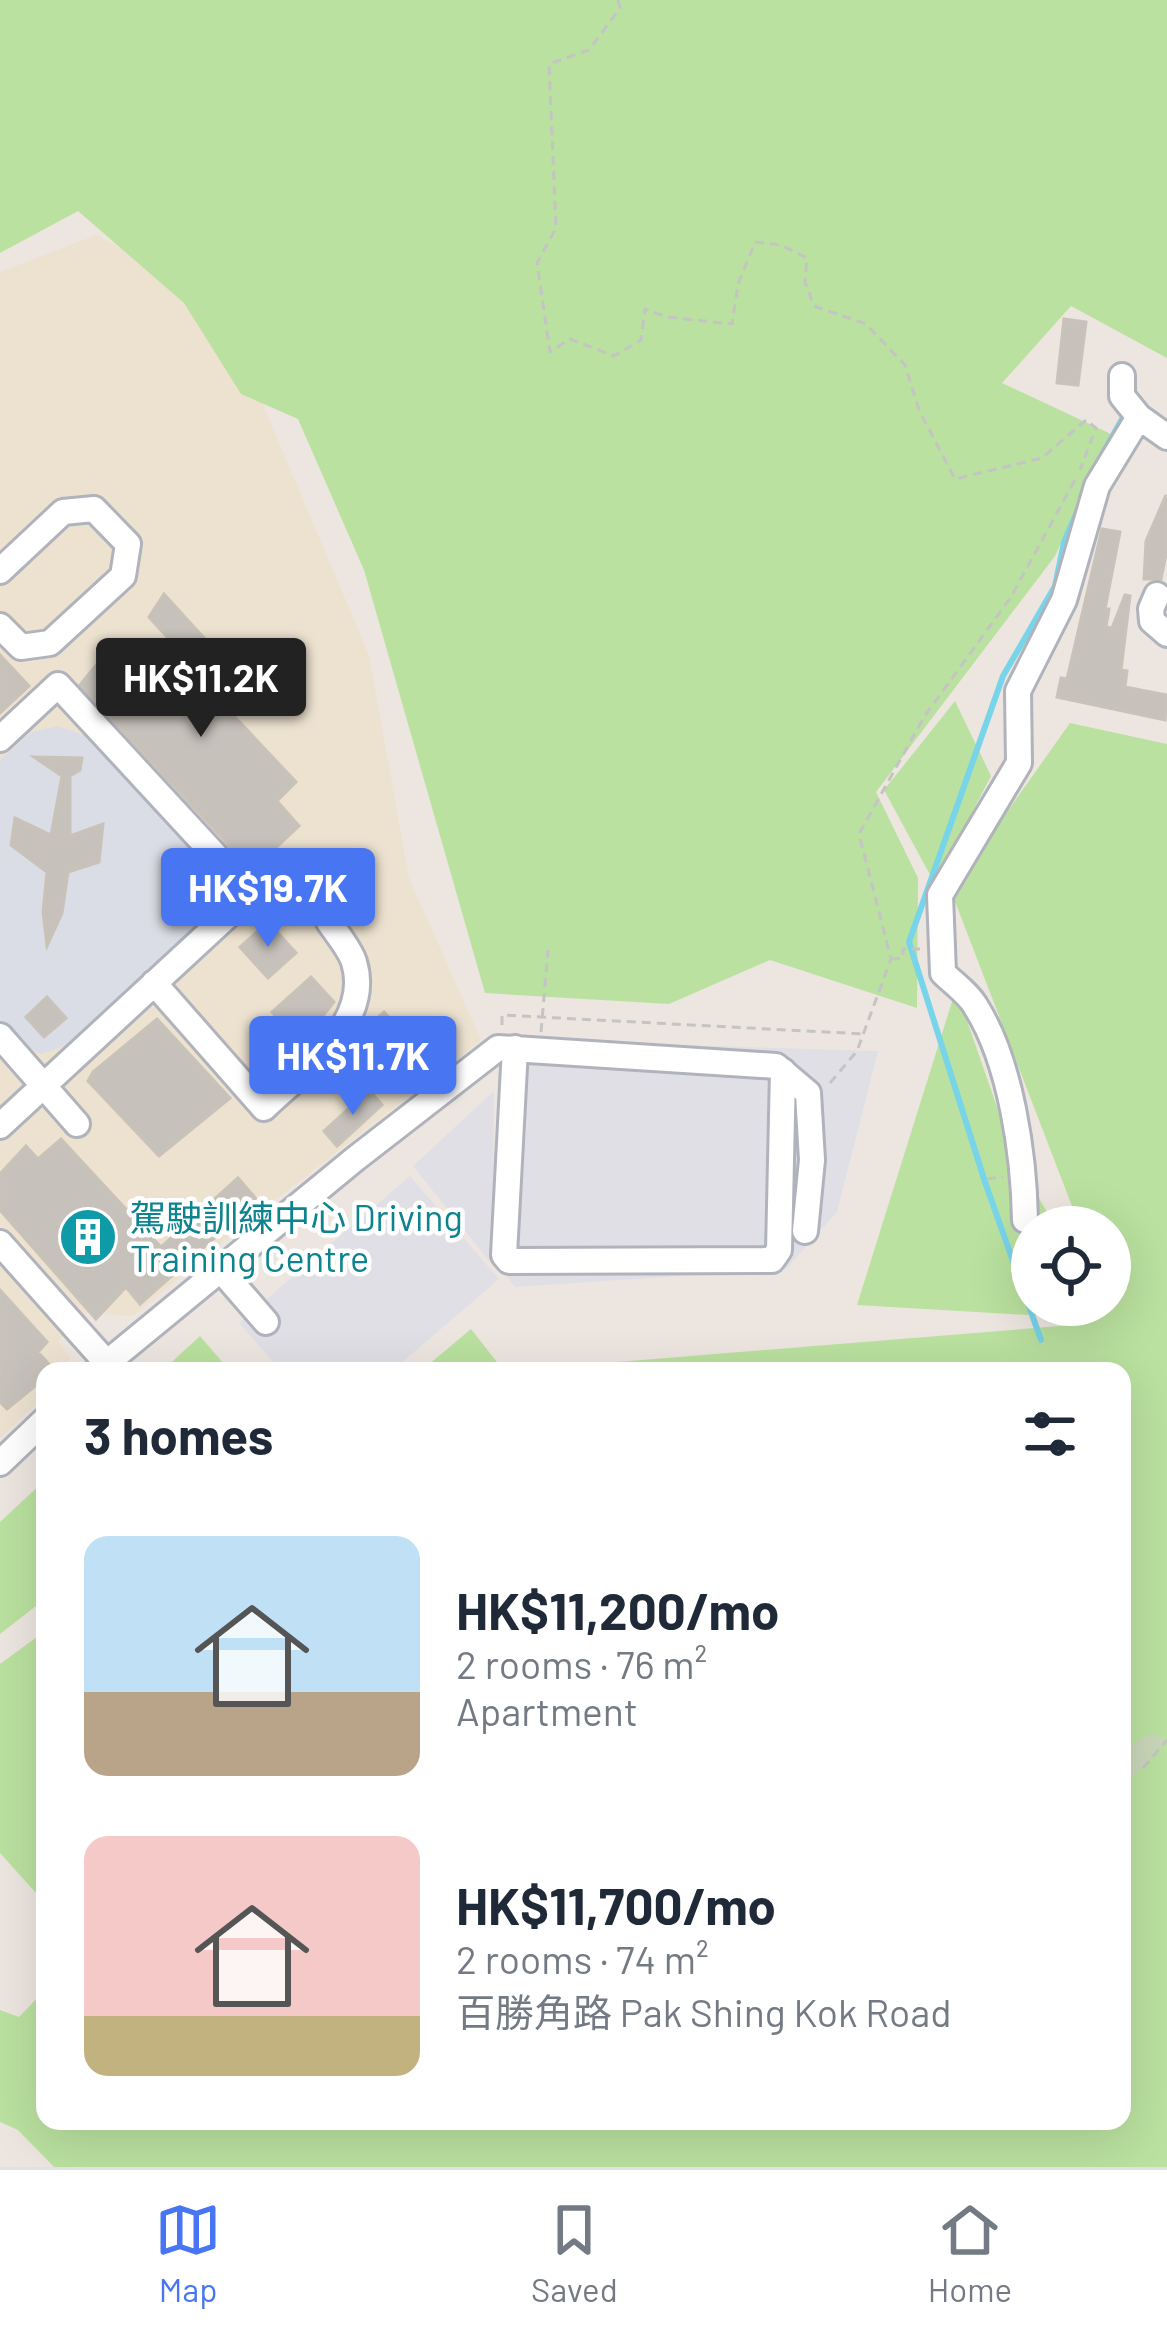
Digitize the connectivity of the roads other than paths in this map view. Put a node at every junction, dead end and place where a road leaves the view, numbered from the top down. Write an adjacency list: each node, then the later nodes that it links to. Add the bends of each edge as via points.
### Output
1 (1167, 437): 17 (street, via 1130,401 1064,600 1018,691 1019,763 940,895 943,973 976,1005 1005,1078)
2 (0, 571): 6 (street, via 63,512 94,509 128,544 123,576)
3 (1157, 595): 5 (street, via 1152,621)
4 (0, 626): 6 (street, via 21,647)
5 (1167, 634)
6 (50, 643): 7 (street)
7 (58, 685): 8 (street); 10 (street, via 251,894)
8 (0, 739)
9 (328, 922): 10 (street, via 354,961 358,997 338,1036 264,1108)
10 (154, 983): 14 (street)
11 (0, 1036): 14 (street)
12 (513, 1048): 13 (street); 13 (street, via 509,1261 772,1259 779,1250); 20 (street)
13 (783, 1071): 18 (street, via 808,1093)
14 (44, 1085): 15 (street); 16 (street)
15 (77, 1124)
16 (0, 1126)
17 (1025, 1206)
18 (805, 1231)
19 (0, 1244): 22 (street)
20 (220, 1269): 21 (street); 23 (street)
21 (266, 1322)
22 (97, 1362)
23 (107, 1362)
24 (36, 1429): 25 (street)
25 (0, 1463)

